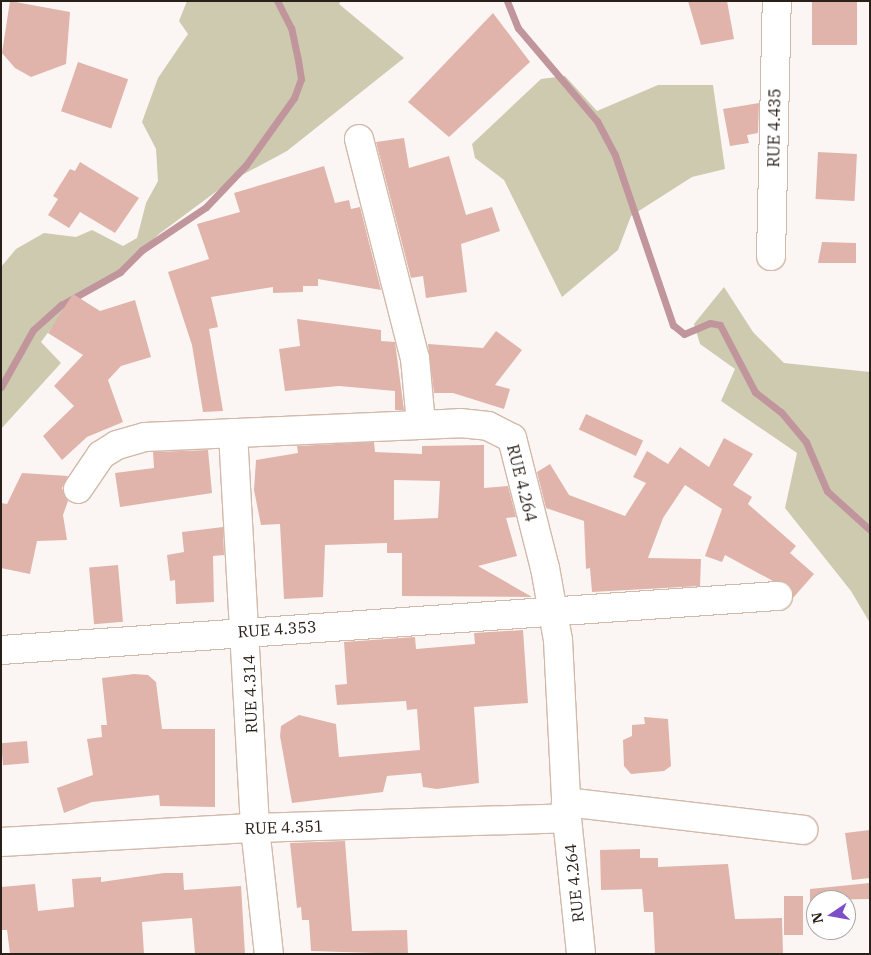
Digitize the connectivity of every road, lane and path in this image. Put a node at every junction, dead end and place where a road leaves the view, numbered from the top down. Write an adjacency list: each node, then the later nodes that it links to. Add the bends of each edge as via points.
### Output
1 (777, 1): 3 (street, RUE 4.435)
2 (359, 139): 4 (street, via 415,358)
3 (771, 256)
4 (421, 424): 5 (street, RUE 4.264); 8 (street, RUE 4.264, via 474,423 512,438)
5 (233, 433): 6 (street, RUE 4.264, via 145,437 118,445 101,455); 9 (street, RUE 4.314)
6 (78, 489)
7 (778, 596): 8 (street, RUE 4.353)
8 (554, 612): 9 (street, RUE 4.353); 11 (street, RUE 4.264, via 562,683)
9 (248, 631): 10 (street, RUE 4.353); 12 (street, RUE 4.314)
10 (1, 650)
11 (566, 810): 12 (street, RUE 4.351); 13 (street, RUE 4.351); 16 (street, RUE 4.264)
12 (255, 828): 14 (street, RUE 4.351); 15 (street, RUE 4.314)
13 (803, 830)
14 (1, 842)
15 (268, 954)
16 (581, 954)

